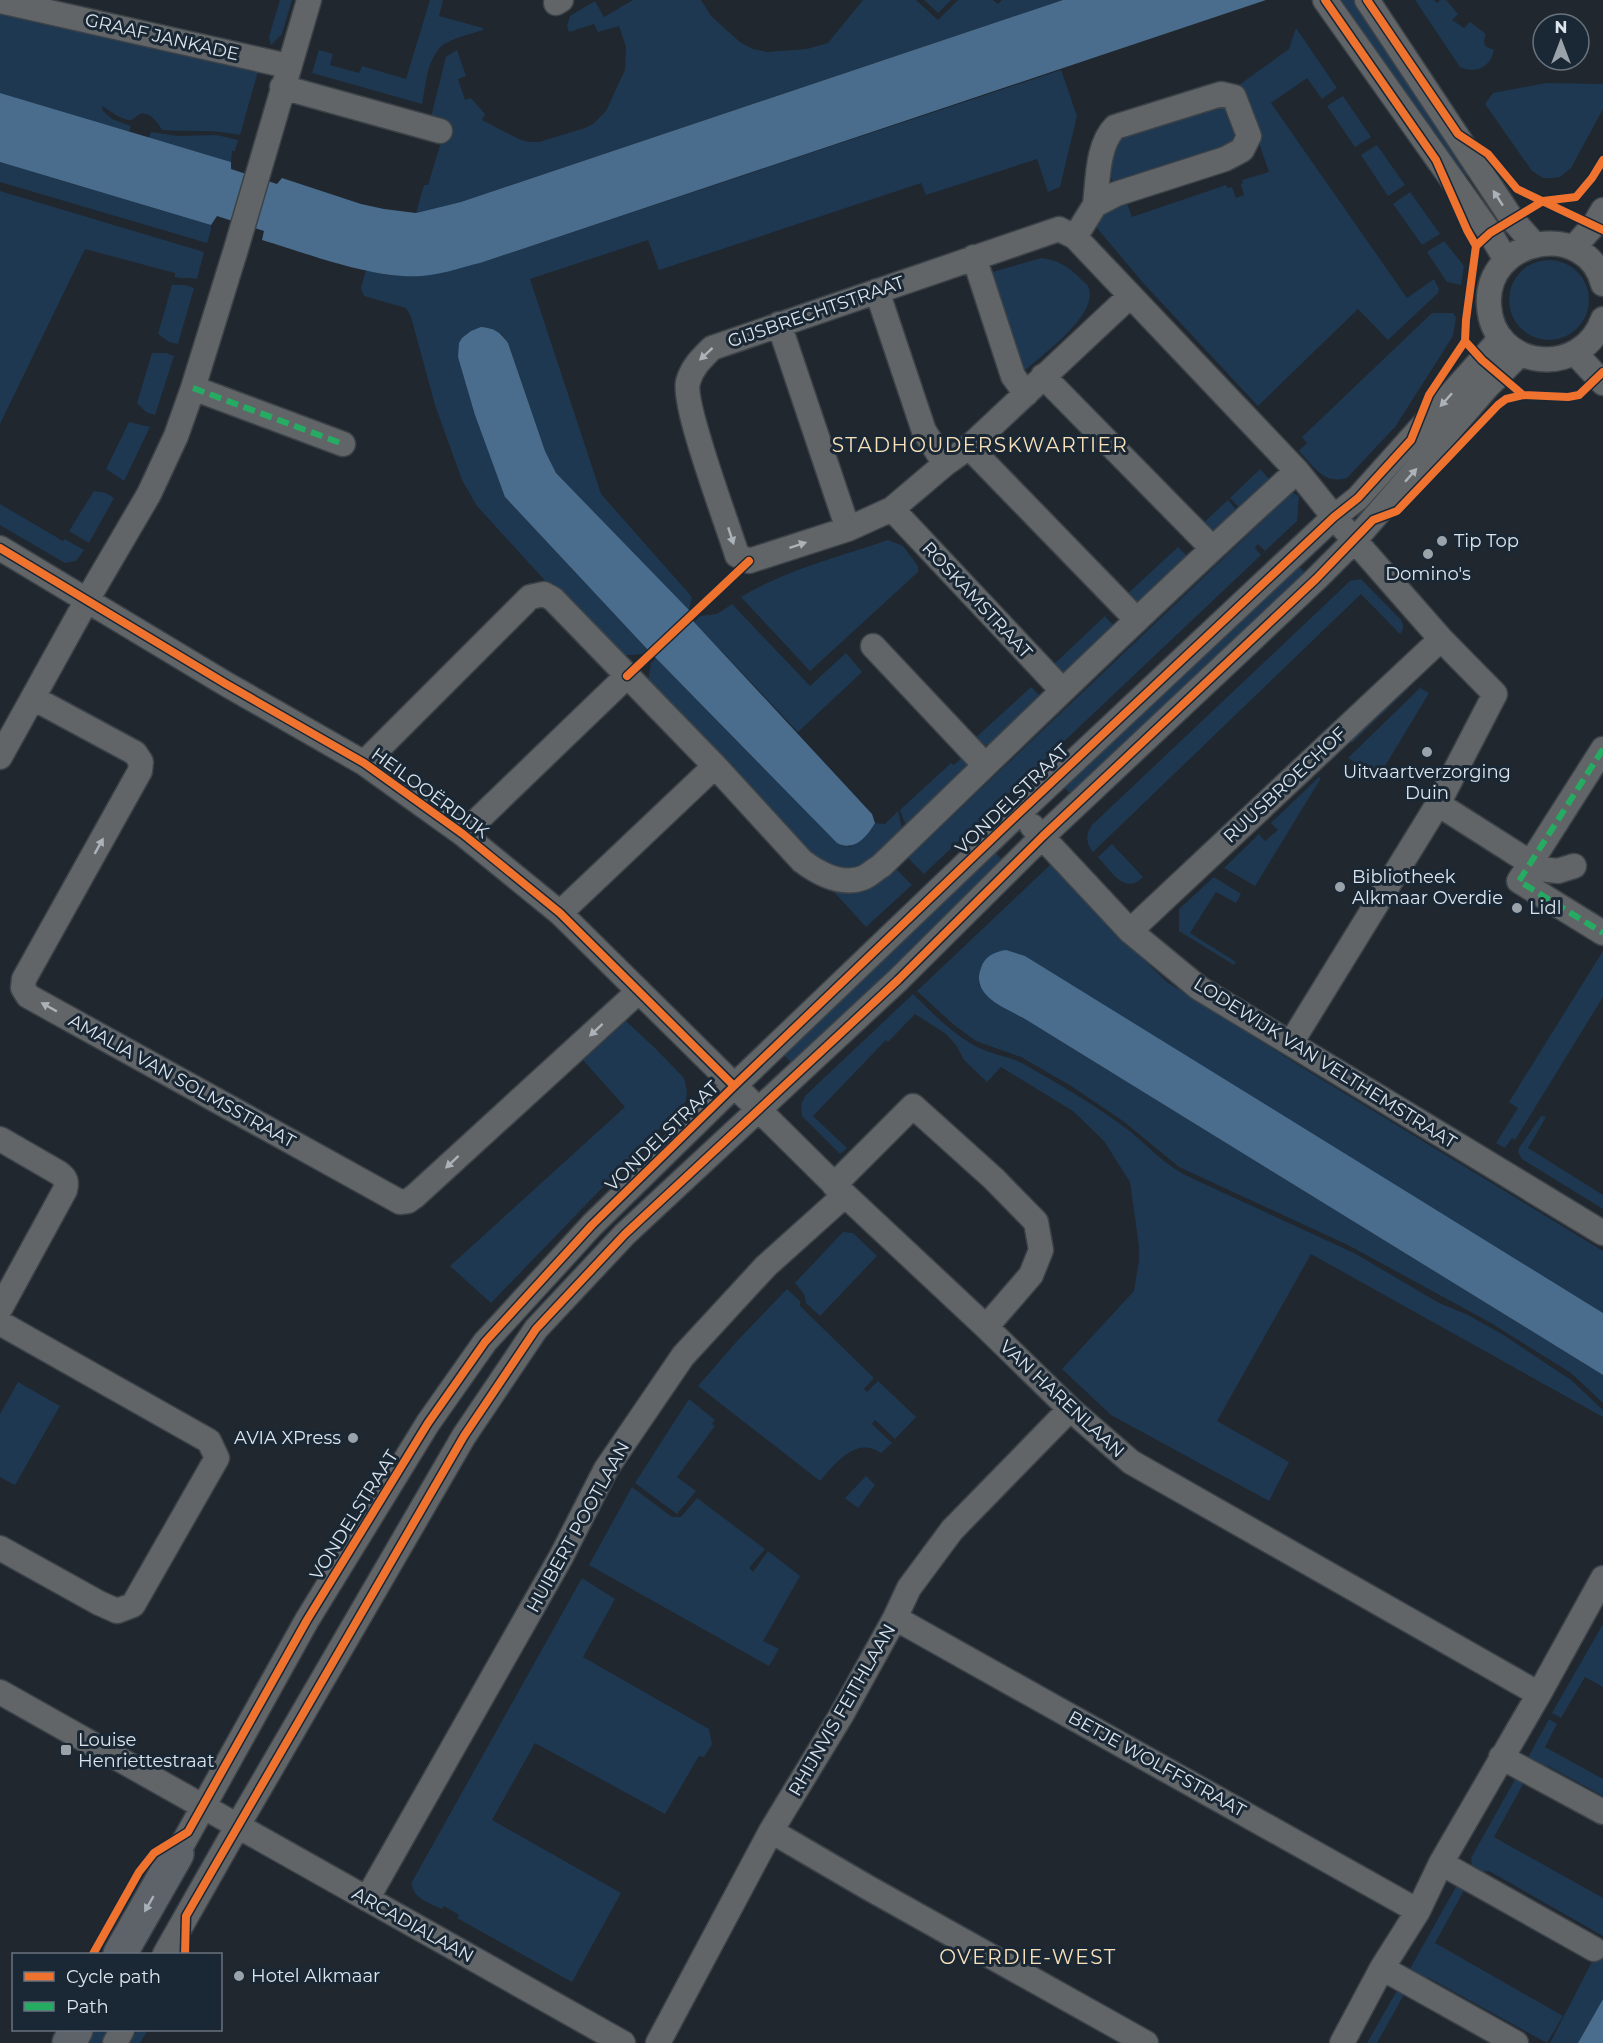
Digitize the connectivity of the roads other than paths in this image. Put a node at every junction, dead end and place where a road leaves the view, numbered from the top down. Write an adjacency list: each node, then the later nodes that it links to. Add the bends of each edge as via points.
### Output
1 (309, 0): 6 (street)
2 (1325, 0): 14 (street)
3 (1367, 0): 11 (street, one-way to 3, via 1512,219)
4 (0, 1): 5 (street, GRAAF JANKADE)
5 (55, 6): 6 (street, GRAAF JANKADE)
6 (285, 76): 7 (street, GRAAF JANKADE); 25 (street)
7 (440, 131)
8 (1095, 205): 8 (street, via 1242,150 1249,136 1234,97 1221,94 1115,127 1107,135); 10 (street)
9 (1603, 210): 12 (street)
10 (1075, 237): 13 (street, GIJSBRECHTSTRAAT, via 1059,229); 17 (street)
11 (1534, 244): 12 (street); 14 (street)
12 (1573, 248): 15 (street)
13 (974, 257): 16 (street, GIJSBRECHTSTRAAT); 26 (street, via 1013,376)
14 (1506, 260): 20 (street, via 1496,273 1489,298 1493,323)
15 (1602, 272)
16 (878, 291): 18 (street, GIJSBRECHTSTRAAT); 29 (street, via 924,431)
17 (1130, 296): 23 (street); 30 (street)
18 (779, 324): 33 (street); 33 (street, GIJSBRECHTSTRAAT, one-way to 33, via 712,348 696,364 687,383 690,411 737,555 749,561)
19 (1602, 328): 21 (street)
20 (1502, 338): 22 (street); 32 (street, VONDELSTRAAT, one-way to 32, via 1358,498)
21 (1575, 353): 22 (street, via 1547,360); 24 (street)
22 (1520, 354): 34 (street, one-way to 22)
23 (1043, 376): 26 (street); 36 (street)
24 (1603, 383)
25 (194, 388): 27 (street); 37 (street, via 149,494)
26 (1026, 394): 28 (street)
27 (343, 444)
28 (969, 447): 29 (street); 38 (street)
29 (945, 464): 31 (street)
30 (1297, 471): 32 (street); 36 (street)
31 (892, 510): 33 (street); 42 (street, ROSKAMSTRAAT)
32 (1334, 517): 34 (street); 50 (street, VONDELSTRAAT)
33 (848, 529)
34 (1354, 541): 39 (street); 52 (street)
35 (0, 548): 37 (street, HEILOOËRDIJK)
36 (1212, 548): 38 (street)
37 (87, 600): 43 (street); 46 (street, HEILOOËRDIJK)
38 (1137, 620): 42 (street)
39 (1441, 639): 49 (street, via 1495,694); 56 (street, RUUSBROECHOF)
40 (873, 646): 47 (street)
41 (627, 676): 46 (street, HEILOOËRDIJK, via 553,599 544,594 530,597); 48 (street, HEILOOËRDIJK); 51 (street, HEILOOËRDIJK)
42 (1062, 690): 47 (street)
43 (33, 698): 45 (street); 58 (street, AMALIA VAN SOLMSSTRAAT, one-way to 43, via 415,1196 400,1202 28,996 24,979 140,771 141,762 135,753)
44 (1603, 749): 53 (street)
45 (0, 757)
46 (364, 763): 51 (street, HEILOOËRDIJK)
47 (985, 765): 48 (street, HEILOOËRDIJK, via 881,866 863,878 842,880 819,874 802,861)
48 (715, 766): 55 (street)
49 (1438, 804): 53 (street); 59 (street)
50 (1019, 813): 52 (street, LODEWIJK VAN VELTHEMSTRAAT); 60 (street, VONDELSTRAAT)
51 (463, 834): 55 (street, HEILOOËRDIJK)
52 (1043, 836): 56 (street, LODEWIJK VAN VELTHEMSTRAAT); 61 (street)
53 (1531, 864): 54 (street, via 1558,871); 57 (street, via 1519,881)
54 (1574, 866)
55 (560, 914): 58 (street, HEILOOËRDIJK)
56 (1130, 931): 59 (street, LODEWIJK VAN VELTHEMSTRAAT, via 1199,988)
57 (1603, 933)
58 (639, 991): 60 (street, HEILOOËRDIJK)
59 (1291, 1043): 64 (street, LODEWIJK VAN VELTHEMSTRAAT)
60 (735, 1086): 61 (street, HEILOOËRDIJK); 75 (street, VONDELSTRAAT, via 592,1225 485,1342 428,1423 313,1610)
61 (758, 1111): 63 (street, VAN HARENLAAN); 77 (street, via 625,1234 536,1329 464,1437)
62 (0, 1139): 65 (street, via 59,1173 66,1184)
63 (839, 1190): 67 (street, VAN HARENLAAN); 67 (street, HUIBERT POOTLAAN, via 913,1106 994,1179 1036,1222 1041,1250 1031,1275); 81 (street, HUIBERT POOTLAAN, via 676,1365 606,1469 561,1557)
64 (1603, 1233)
65 (0, 1309)
66 (0, 1323): 69 (street, via 209,1441 217,1458 133,1605 117,1611 99,1604)
67 (986, 1327): 68 (street, VAN HARENLAAN)
68 (1070, 1409): 71 (street, RHIJNVIS FEITHLAAN, via 952,1530 909,1588); 73 (street, VAN HARENLAAN, via 1131,1462)
69 (0, 1548)
70 (1603, 1578): 73 (street)
71 (895, 1618): 78 (street, RHIJNVIS FEITHLAAN); 82 (street, BETJE WOLFFSTRAAT)
72 (0, 1692): 75 (street, ARCADIALAAN)
73 (1539, 1694): 74 (street)
74 (1502, 1756): 76 (street); 80 (street)
75 (202, 1807): 77 (street, ARCADIALAAN); 79 (street, VONDELSTRAAT)
76 (1603, 1812)
77 (237, 1827): 81 (street, ARCADIALAAN); 85 (street)
78 (771, 1831): 88 (street, RHIJNVIS FEITHLAAN); 89 (street)
79 (177, 1854): 84 (highway, VONDELSTRAAT, one-way to 84)
80 (1441, 1863): 82 (street); 83 (street)
81 (367, 1899): 87 (street, ARCADIALAAN)
82 (1418, 1911): 86 (street)
83 (1594, 1949)
84 (121, 1953)
85 (166, 1953)
86 (1382, 1968): 90 (street); 91 (street)
87 (623, 2043)
88 (658, 2043)
89 (1146, 2043)
90 (1342, 2043)
91 (1516, 2043)

